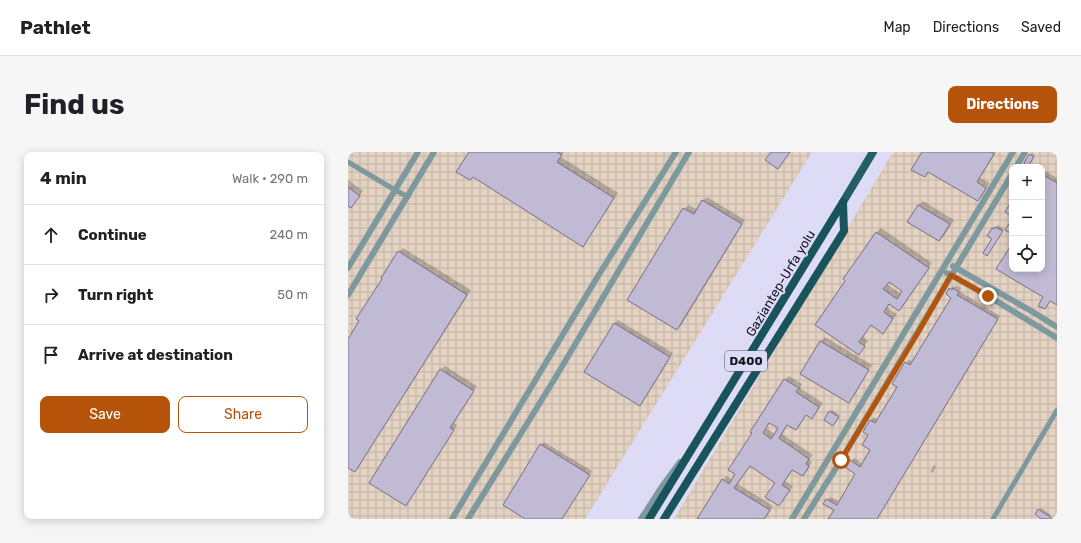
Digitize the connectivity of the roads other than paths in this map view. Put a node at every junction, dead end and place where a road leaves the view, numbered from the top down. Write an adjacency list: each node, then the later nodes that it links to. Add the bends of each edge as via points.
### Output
1 (418, 152): 11 (street)
2 (434, 152): 12 (street)
3 (676, 152): 24 (street)
4 (689, 152): 25 (street)
5 (873, 152): 13 (main road, Gaziantep-Urfa yolu / D400)
6 (1013, 152): 14 (street)
7 (1025, 152): 9 (street)
8 (348, 162): 11 (street)
9 (1018, 164)
10 (1009, 179): 16 (street)
11 (395, 190): 12 (street); 15 (street)
12 (408, 196): 19 (street)
13 (843, 202): 23 (highway, Gaziantep-Urfa yolu / D400); 28 (highway, Gaziantep-Urfa yolu / D400, via 844,231)
14 (947, 263): 16 (street); 17 (street)
15 (348, 268)
16 (955, 268): 18 (street); 20 (street)
17 (942, 271): 18 (street); 29 (street)
18 (951, 275): 21 (street); 30 (street)
19 (348, 295)
20 (1057, 327)
21 (1057, 338)
22 (1057, 410): 31 (street)
23 (702, 434): 26 (street); 27 (highway, Gaziantep-Urfa yolu / D400)
24 (452, 519)
25 (468, 519)
26 (641, 519)
27 (650, 519)
28 (665, 519)
29 (792, 519)
30 (804, 519)
31 (992, 519)

